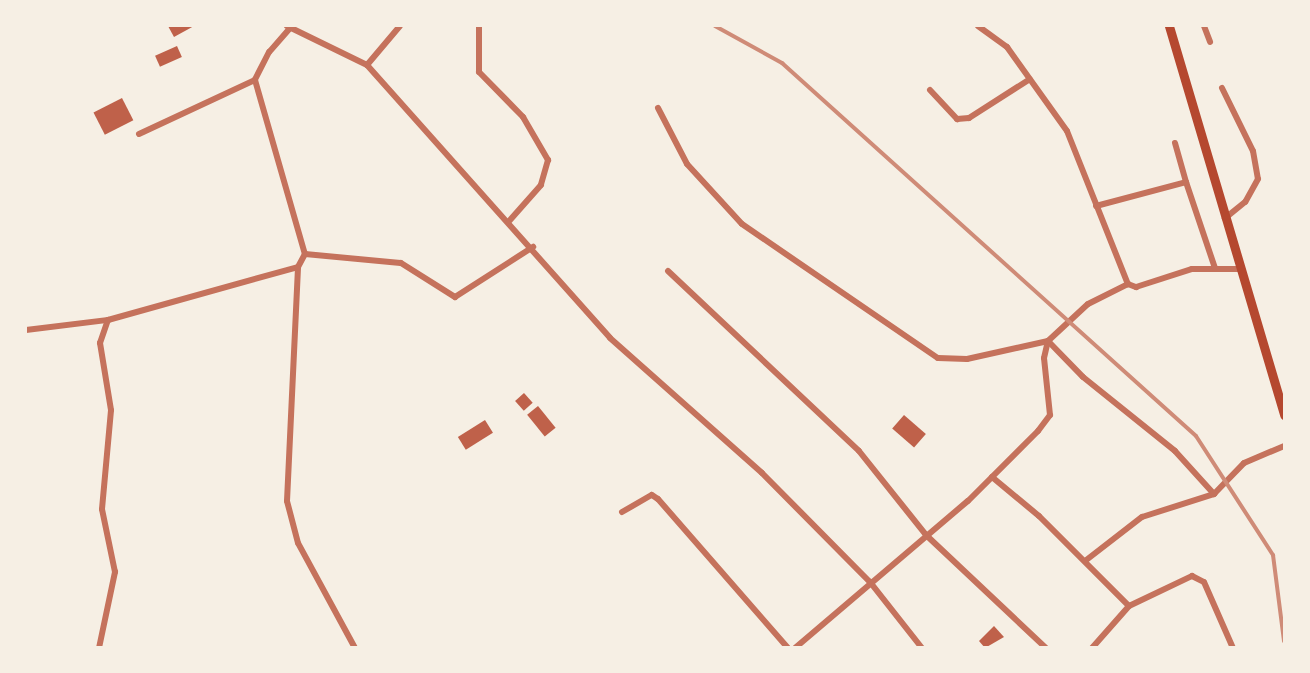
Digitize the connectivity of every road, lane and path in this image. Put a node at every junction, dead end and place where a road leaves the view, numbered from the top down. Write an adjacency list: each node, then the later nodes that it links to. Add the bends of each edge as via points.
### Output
1 (289, 26): 8 (street); 10 (street, via 268,52)
2 (400, 26): 8 (street)
3 (478, 26): 19 (street, via 479,72 523,117 548,160 541,185)
4 (978, 26): 9 (street, via 1006,47)
5 (1169, 26): 18 (main road)
6 (1204, 26): 7 (street)
7 (1210, 42)
8 (368, 65): 19 (street, via 453,166)
9 (1030, 79): 12 (street, via 969,118 957,119); 17 (street, via 1067,131)
10 (255, 80): 14 (street); 21 (street)
11 (1222, 88): 18 (street, via 1253,151 1258,179 1245,202)
12 (930, 90)
13 (658, 108): 29 (street, via 687,164 742,224 938,358 967,359)
14 (139, 134)
15 (1175, 143): 16 (street)
16 (1186, 182): 17 (street); 23 (street)
17 (1096, 206): 26 (street)
18 (1225, 218): 24 (main road)
19 (510, 220): 20 (street)
20 (533, 247): 21 (street, via 456,297 401,263); 37 (street, via 610,338 762,473)
21 (305, 254): 22 (street)
22 (298, 267): 27 (street); 40 (street, via 287,501 298,543)
23 (1215, 268): 24 (street); 26 (street)
24 (1242, 269): 30 (main road)
25 (668, 271): 35 (street, via 859,452)
26 (1128, 284): 29 (street, via 1088,304)
27 (108, 320): 28 (street); 39 (street, via 100,343 111,410 102,509 115,572)
28 (26, 330)
29 (1048, 341): 32 (street, via 1044,358 1050,415); 33 (street, via 1083,377 1175,452)
30 (1284, 415)
31 (1284, 446): 33 (street, via 1244,464)
32 (992, 477): 35 (street); 36 (street)
33 (1214, 494): 36 (street, via 1142,517)
34 (622, 512): 41 (street, via 652,495 658,499)
35 (927, 535): 37 (street); 44 (street)
36 (1085, 561): 38 (street)
37 (870, 582): 42 (street); 43 (street)
38 (1129, 606): 45 (street); 46 (street, via 1183,577 1199,578)
39 (99, 648)
40 (355, 648)
41 (788, 648)
42 (795, 648)
43 (922, 648)
44 (1046, 648)
45 (1092, 648)
46 (1233, 648)

